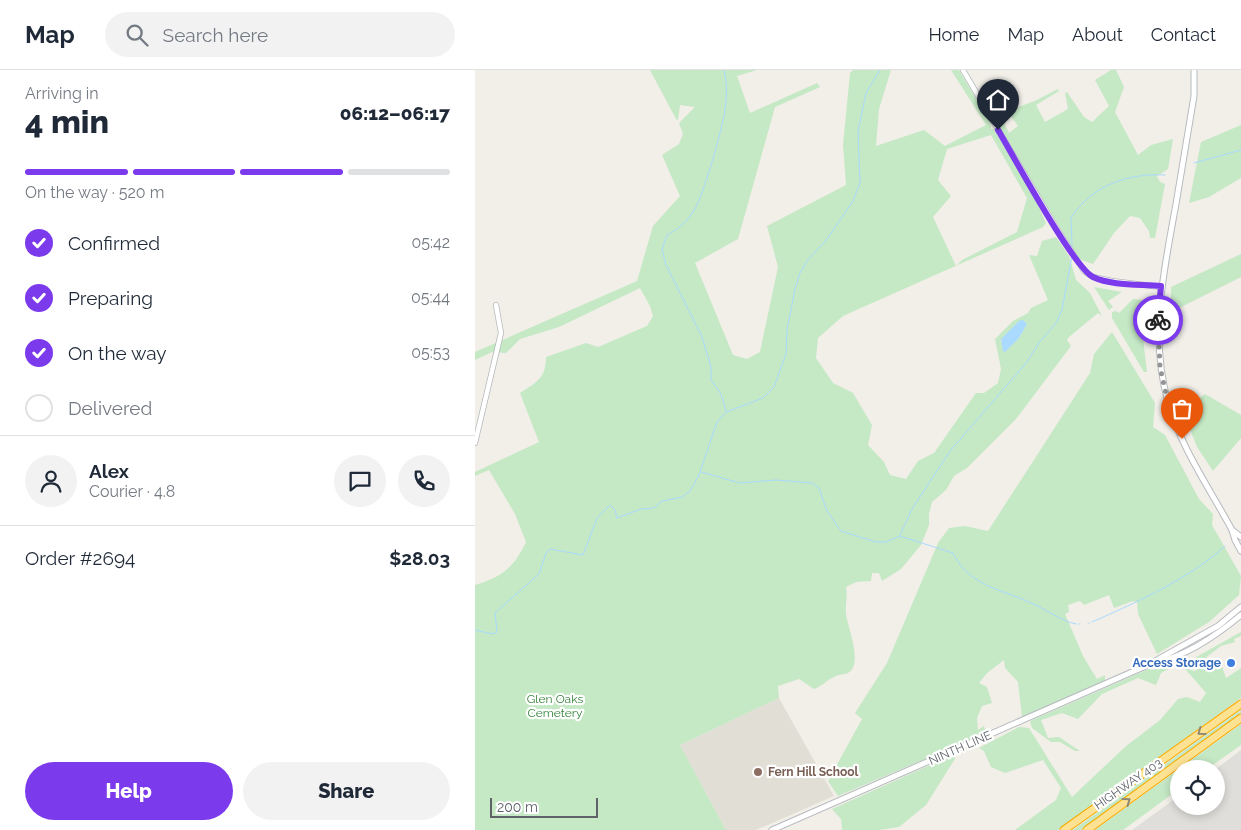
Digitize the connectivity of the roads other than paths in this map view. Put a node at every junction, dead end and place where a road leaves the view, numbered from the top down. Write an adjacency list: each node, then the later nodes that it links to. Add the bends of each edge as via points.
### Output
1 (963, 70): 3 (street, via 1084,271 1093,277 1112,281)
2 (1195, 70): 3 (main road, via 1194,96)
3 (1161, 286): 6 (main road, via 1158,319 1160,367 1168,403 1182,439)
4 (496, 305): 5 (street, via 501,332)
5 (475, 443)
6 (1232, 530): 7 (main road); 8 (main road)
7 (1241, 537)
8 (1241, 551)
9 (1241, 607): 11 (main road, NINTH LINE, via 1218,626)
10 (1241, 615): 11 (main road, NINTH LINE, via 1214,637 1169,660)
11 (1148, 666): 14 (main road, NINTH LINE)
12 (1241, 704): 15 (highway, HIGHWAY 403, one-way to 15)
13 (1241, 718): 16 (highway, HIGHWAY 403, one-way to 13)
14 (772, 830)
15 (1064, 830)
16 (1087, 830)

